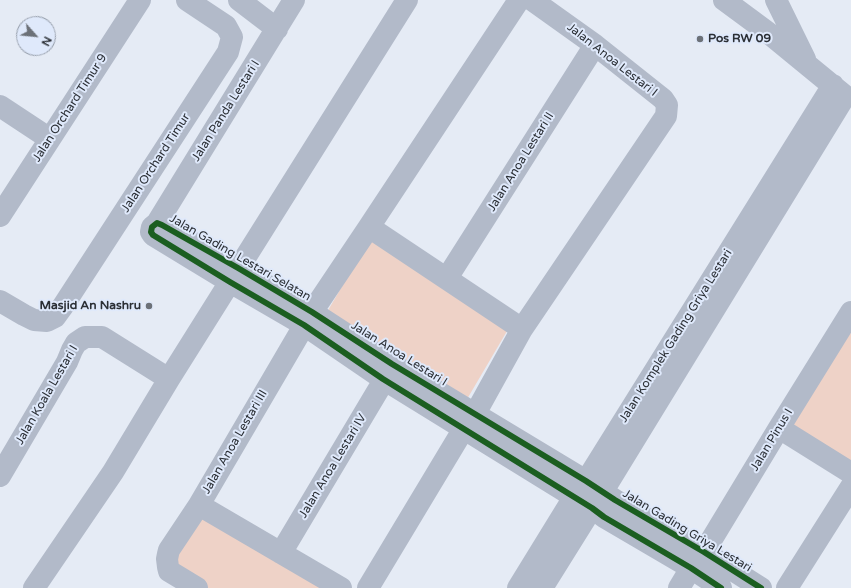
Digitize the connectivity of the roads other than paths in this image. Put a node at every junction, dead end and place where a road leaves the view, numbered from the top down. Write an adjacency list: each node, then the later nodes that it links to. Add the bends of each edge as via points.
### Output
1 (140, 0): 17 (street, Jalan Orchard Timur 9)
2 (187, 0): 23 (street, Jalan Orchard Timur, via 226,26 232,37 228,52 55,317 47,321 34,320)
3 (238, 0): 12 (street)
4 (294, 0): 12 (street, Jalan Panda Lestari I)
5 (407, 0): 21 (street, Jalan Gading Lestari Selatan)
6 (519, 0): 20 (street)
7 (532, 0): 13 (street, Jalan Anoa Lestari I)
8 (724, 0): 11 (street)
9 (768, 0): 11 (street)
10 (776, 0): 14 (street)
11 (751, 20): 14 (street)
12 (277, 29): 19 (street, Jalan Panda Lestari I)
13 (595, 45): 22 (street, Jalan Anoa Lestari II); 26 (street, Jalan Anoa Lestari I, via 663,99 667,105 666,116)
14 (808, 66): 15 (street)
15 (843, 94): 34 (street, Jalan Komplek Gading Griya Lestari)
16 (0, 106): 17 (street)
17 (50, 139): 18 (street, Jalan Orchard Timur 9)
18 (0, 216)
19 (157, 223): 21 (street, Jalan Gading Lestari Selatan)
20 (369, 227): 22 (street); 25 (street)
21 (234, 275): 25 (street, Jalan Gading Lestari Selatan); 28 (street, Jalan Gading Lestari Selatan)
22 (447, 278): 26 (street)
23 (0, 301)
24 (851, 312): 30 (street, Jalan Pinus I)
25 (308, 318): 27 (street, Jalan Anoa Lestari I); 35 (street, Jalan Anoa Lestari III)
26 (522, 329): 29 (street, Jalan Anoa Lestari I)
27 (387, 372): 29 (street, Jalan Anoa Lestari I); 36 (street, Jalan Anoa Lestari IV)
28 (169, 379): 32 (street, Jalan Koala Lestari I, via 102,337 85,337 76,343); 38 (street, Jalan Gading Lestari Selatan, via 113,472)
29 (466, 426): 34 (street, Jalan Gading Griya Lestari); 41 (street)
30 (779, 428): 31 (street); 37 (street, Jalan Pinus I)
31 (851, 473)
32 (0, 476)
33 (851, 487): 47 (street)
34 (589, 494): 37 (street, Jalan Gading Griya Lestari, via 604,517); 42 (street, Jalan Komplek Gading Griya Lestari); 43 (street, Jalan Komplek Gading Griya Lestari)
35 (199, 505): 36 (street); 39 (street, Jalan Anoa Lestari III, via 169,550 167,559 170,571)
36 (281, 553): 40 (street)
37 (698, 560): 44 (street, Jalan Pinus I); 45 (street, Jalan Gading Griya Lestari); 46 (street, Jalan Gading Griya Lestari)
38 (34, 588)
39 (197, 588)
40 (341, 588)
41 (368, 588)
42 (518, 588)
43 (542, 588)
44 (679, 588)
45 (722, 588)
46 (761, 588)
47 (787, 588)

